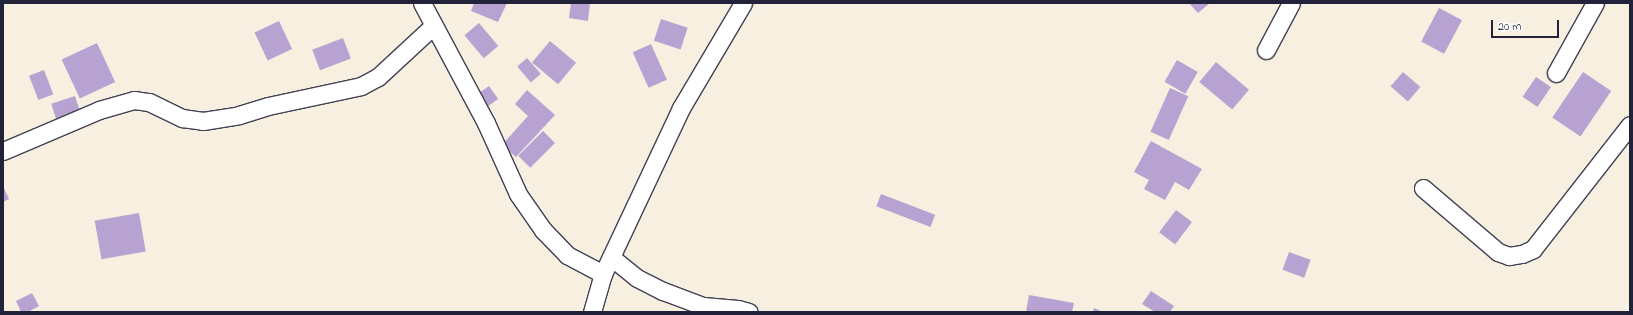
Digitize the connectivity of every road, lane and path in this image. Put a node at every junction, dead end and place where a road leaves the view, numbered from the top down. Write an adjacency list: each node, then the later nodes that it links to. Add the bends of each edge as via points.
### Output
1 (422, 3): 5 (street)
2 (743, 3): 11 (street, via 681,108)
3 (1291, 3): 6 (street)
4 (1594, 3): 7 (street)
5 (433, 26): 9 (street, via 378,77 361,86 203,121 182,118 150,102 134,100 99,110); 12 (street, via 486,123 518,194 543,230 567,255)
6 (1266, 50)
7 (1556, 73)
8 (1630, 125): 10 (street, via 1534,248 1522,254 1509,256 1498,252)
9 (3, 151)
10 (1423, 188)
11 (611, 257): 12 (street); 14 (street, via 636,278 663,291 702,306)
12 (603, 274): 13 (street)
13 (592, 312)
14 (749, 312)

